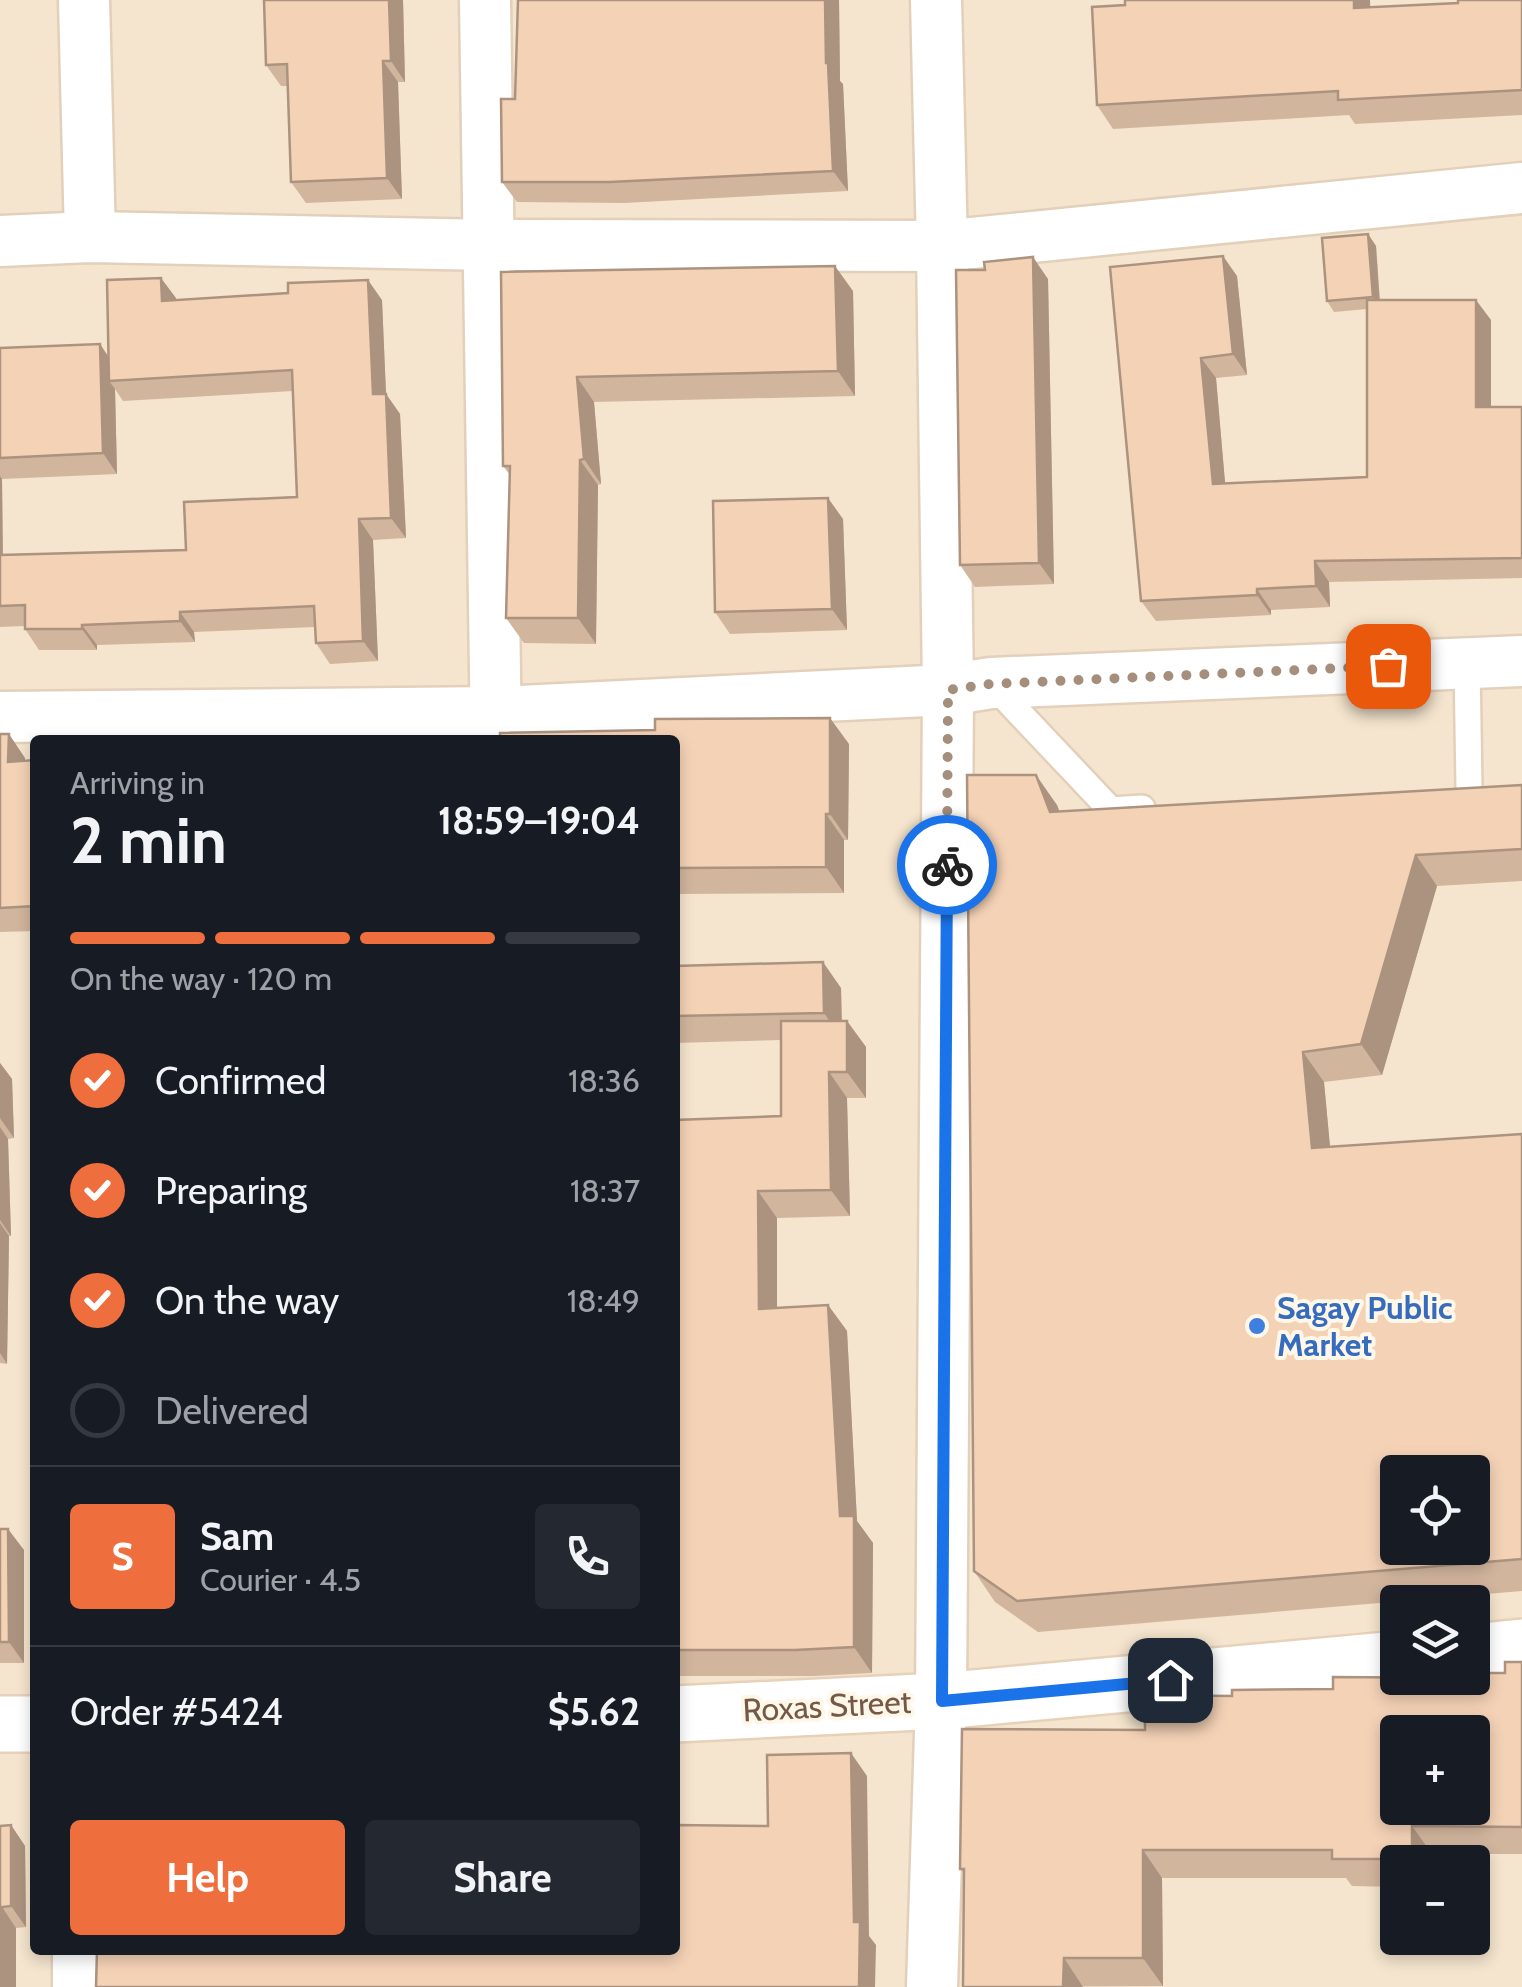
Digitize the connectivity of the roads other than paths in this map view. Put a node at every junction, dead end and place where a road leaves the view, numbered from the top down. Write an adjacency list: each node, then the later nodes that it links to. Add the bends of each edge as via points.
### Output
1 (84, 0): 5 (street)
2 (485, 0): 7 (street)
3 (936, 0): 8 (street)
4 (1522, 188): 8 (street)
5 (90, 237): 6 (street); 7 (street)
6 (0, 241)
7 (490, 244): 8 (street); 13 (street)
8 (942, 246): 11 (street)
9 (1522, 661): 10 (street)
10 (1468, 663): 11 (street); 15 (lane)
11 (969, 687): 13 (street); 16 (lane, via 1110,810); 20 (street)
12 (0, 717): 14 (street)
13 (496, 726): 14 (street)
14 (61, 728)
15 (1468, 788)
16 (1170, 806)
17 (1522, 1648): 18 (street)
18 (1490, 1651)
19 (1380, 1661): 20 (street, Roxas Street)
20 (942, 1701): 21 (street, Roxas Street); 26 (street)
21 (680, 1714)
22 (0, 1724): 23 (street)
23 (30, 1724)
24 (78, 1955): 25 (street)
25 (78, 1987)
26 (932, 1987)

